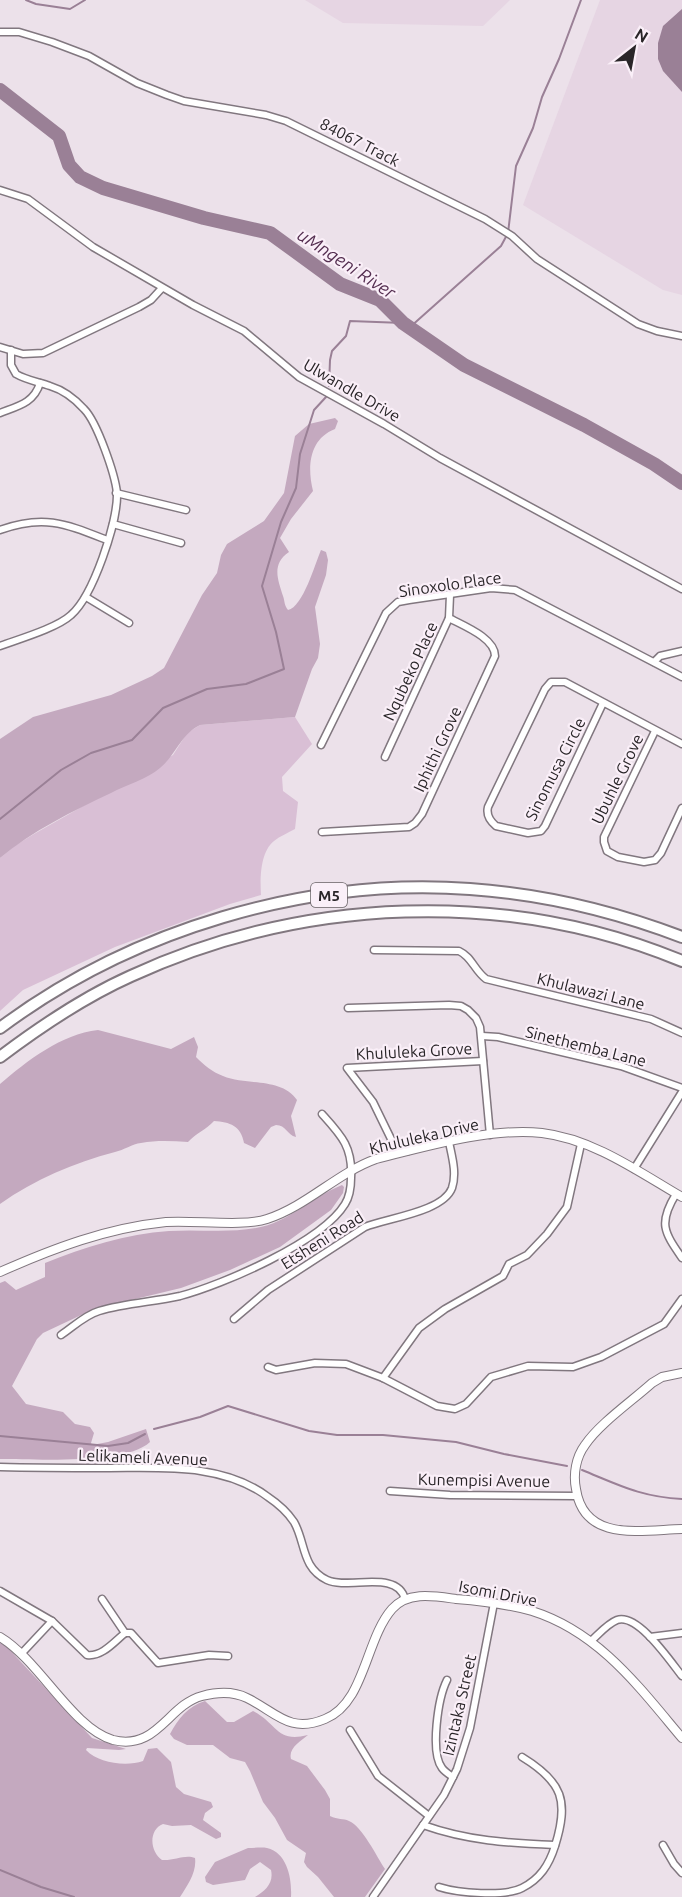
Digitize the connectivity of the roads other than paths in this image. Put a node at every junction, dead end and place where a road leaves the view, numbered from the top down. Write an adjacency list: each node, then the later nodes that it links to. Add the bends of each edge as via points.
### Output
1 (0, 32): 4 (street, 84067 Track, via 18,32 52,42 167,95 266,115 299,126 485,219 537,259 638,324)
2 (0, 190): 3 (street, via 28,199 86,243)
3 (162, 288): 6 (street, via 139,307 50,350 30,355); 15 (street, Ulwandle Drive, via 244,331 299,377)
4 (682, 336)
5 (0, 347): 6 (street)
6 (11, 351): 7 (street, via 16,374)
7 (40, 383): 8 (street, via 31,400); 9 (street, via 67,394 90,416)
8 (0, 413)
9 (117, 493): 10 (street); 11 (street)
10 (186, 510)
11 (113, 524): 13 (street); 14 (street)
12 (0, 530): 13 (street, via 30,521 51,522)
13 (107, 540): 17 (street)
14 (181, 543)
15 (682, 589)
16 (450, 595): 18 (street, Nqubeko Place); 22 (street, Sinoxolo Place, via 491,588 515,590); 27 (street, Sinoxolo Place, via 398,602 391,607)
17 (86, 597): 19 (street); 20 (street, via 62,622)
18 (449, 618): 28 (street, Nqubeko Place); 30 (street, Iphithi Grove, via 487,640 495,656 422,814 409,827)
19 (129, 623)
20 (0, 646)
21 (682, 651): 22 (street, via 660,656)
22 (654, 662): 23 (street, Sinoxolo Place)
23 (682, 677)
24 (603, 703): 24 (street, Sinomusa Circle, via 541,831 528,833 496,826 489,819 488,807 551,682 565,682); 25 (street)
25 (655, 731): 26 (street); 29 (street, Ubuhle Grove, via 604,837 610,854 645,862 655,860)
26 (682, 744)
27 (321, 745)
28 (385, 757)
29 (682, 808)
30 (322, 832)
31 (682, 937): 35 (main road, M5, via 579,905 509,893 422,887 331,895 237,914 152,942 47,995)
32 (374, 950): 36 (street, Khulawazi Lane, via 459,951 470,957 480,975 492,981 651,1019)
33 (682, 961): 38 (main road, M5, via 605,935 515,916 426,910 367,913 248,933 156,964 86,999)
34 (348, 1008): 37 (street, via 461,1006 476,1018)
35 (0, 1028)
36 (682, 1033)
37 (482, 1036): 39 (street); 40 (street, Sinethemba Lane, via 621,1066)
38 (0, 1057)
39 (483, 1061): 42 (street); 45 (street, Khululeka Grove, via 347,1068 373,1102 392,1141)
40 (682, 1090): 46 (street)
41 (322, 1114): 47 (street, via 348,1148)
42 (490, 1135): 43 (street, Khululeka Drive); 44 (street, Khululeka Drive, via 543,1133)
43 (448, 1142): 45 (street, Khululeka Drive); 52 (street, Etsheni Road, via 454,1167 453,1186 443,1200 365,1227 268,1290)
44 (581, 1144): 46 (street, Khululeka Drive); 56 (street, via 567,1207 547,1234 527,1255 510,1264 503,1276 419,1328)
45 (408, 1151): 47 (street, Khululeka Drive)
46 (634, 1169): 48 (street, Khululeka Drive)
47 (351, 1170): 50 (street, Khululeka Drive, via 292,1208 265,1220 131,1226 75,1241); 53 (street, via 345,1204 321,1227 272,1259 209,1288 99,1311)
48 (679, 1196): 49 (street, via 665,1213 663,1222)
49 (682, 1258)
50 (0, 1272)
51 (682, 1299): 56 (street, via 664,1324 601,1357 573,1367 528,1366 491,1377 466,1404 455,1409 437,1406)
52 (234, 1319)
53 (61, 1335)
54 (268, 1367): 56 (street, via 276,1370 329,1362)
55 (682, 1373): 59 (street, via 652,1383 589,1440 576,1467)
56 (383, 1378)
57 (0, 1467): 63 (street, Lelikameli Avenue, via 198,1470 240,1481 267,1495 286,1513 294,1523 303,1553 323,1578 333,1583 387,1582 400,1590)
58 (390, 1491): 59 (street, Kunempisi Avenue, via 450,1496)
59 (577, 1496): 60 (street, via 585,1513 606,1528)
60 (682, 1529)
61 (0, 1591): 65 (street)
62 (102, 1599): 66 (street)
63 (405, 1599): 64 (street, Isomi Drive, via 435,1596); 71 (street, via 383,1620 345,1705 336,1714 307,1724 283,1720 245,1697 218,1693 193,1698 146,1737 113,1740 91,1729)
64 (494, 1603): 70 (street, Isomi Drive, via 545,1616); 78 (street, Izintaka Street, via 470,1728)
65 (52, 1621): 66 (street, via 87,1655 93,1656); 71 (street)
66 (125, 1633): 72 (street, via 131,1633 158,1663)
67 (682, 1633): 69 (street)
68 (0, 1637): 71 (street)
69 (650, 1637): 70 (street, via 627,1619 609,1624); 73 (street)
70 (591, 1641): 76 (street, Isomi Drive, via 619,1664)
71 (22, 1653)
72 (228, 1656)
73 (682, 1676)
74 (447, 1680): 78 (street, via 440,1699 437,1750 442,1768)
75 (350, 1730): 79 (street, via 378,1776)
76 (682, 1738)
77 (522, 1757): 81 (street, via 551,1779 559,1793 563,1812)
78 (453, 1778): 79 (street, Izintaka Street)
79 (429, 1816): 80 (street, Izintaka Street)
80 (423, 1825): 81 (street, via 455,1836); 85 (street, Izintaka Street)
81 (555, 1845): 84 (street, via 541,1874 522,1888 510,1892)
82 (663, 1845): 83 (street)
83 (682, 1873)
84 (440, 1887)
85 (373, 1897)

